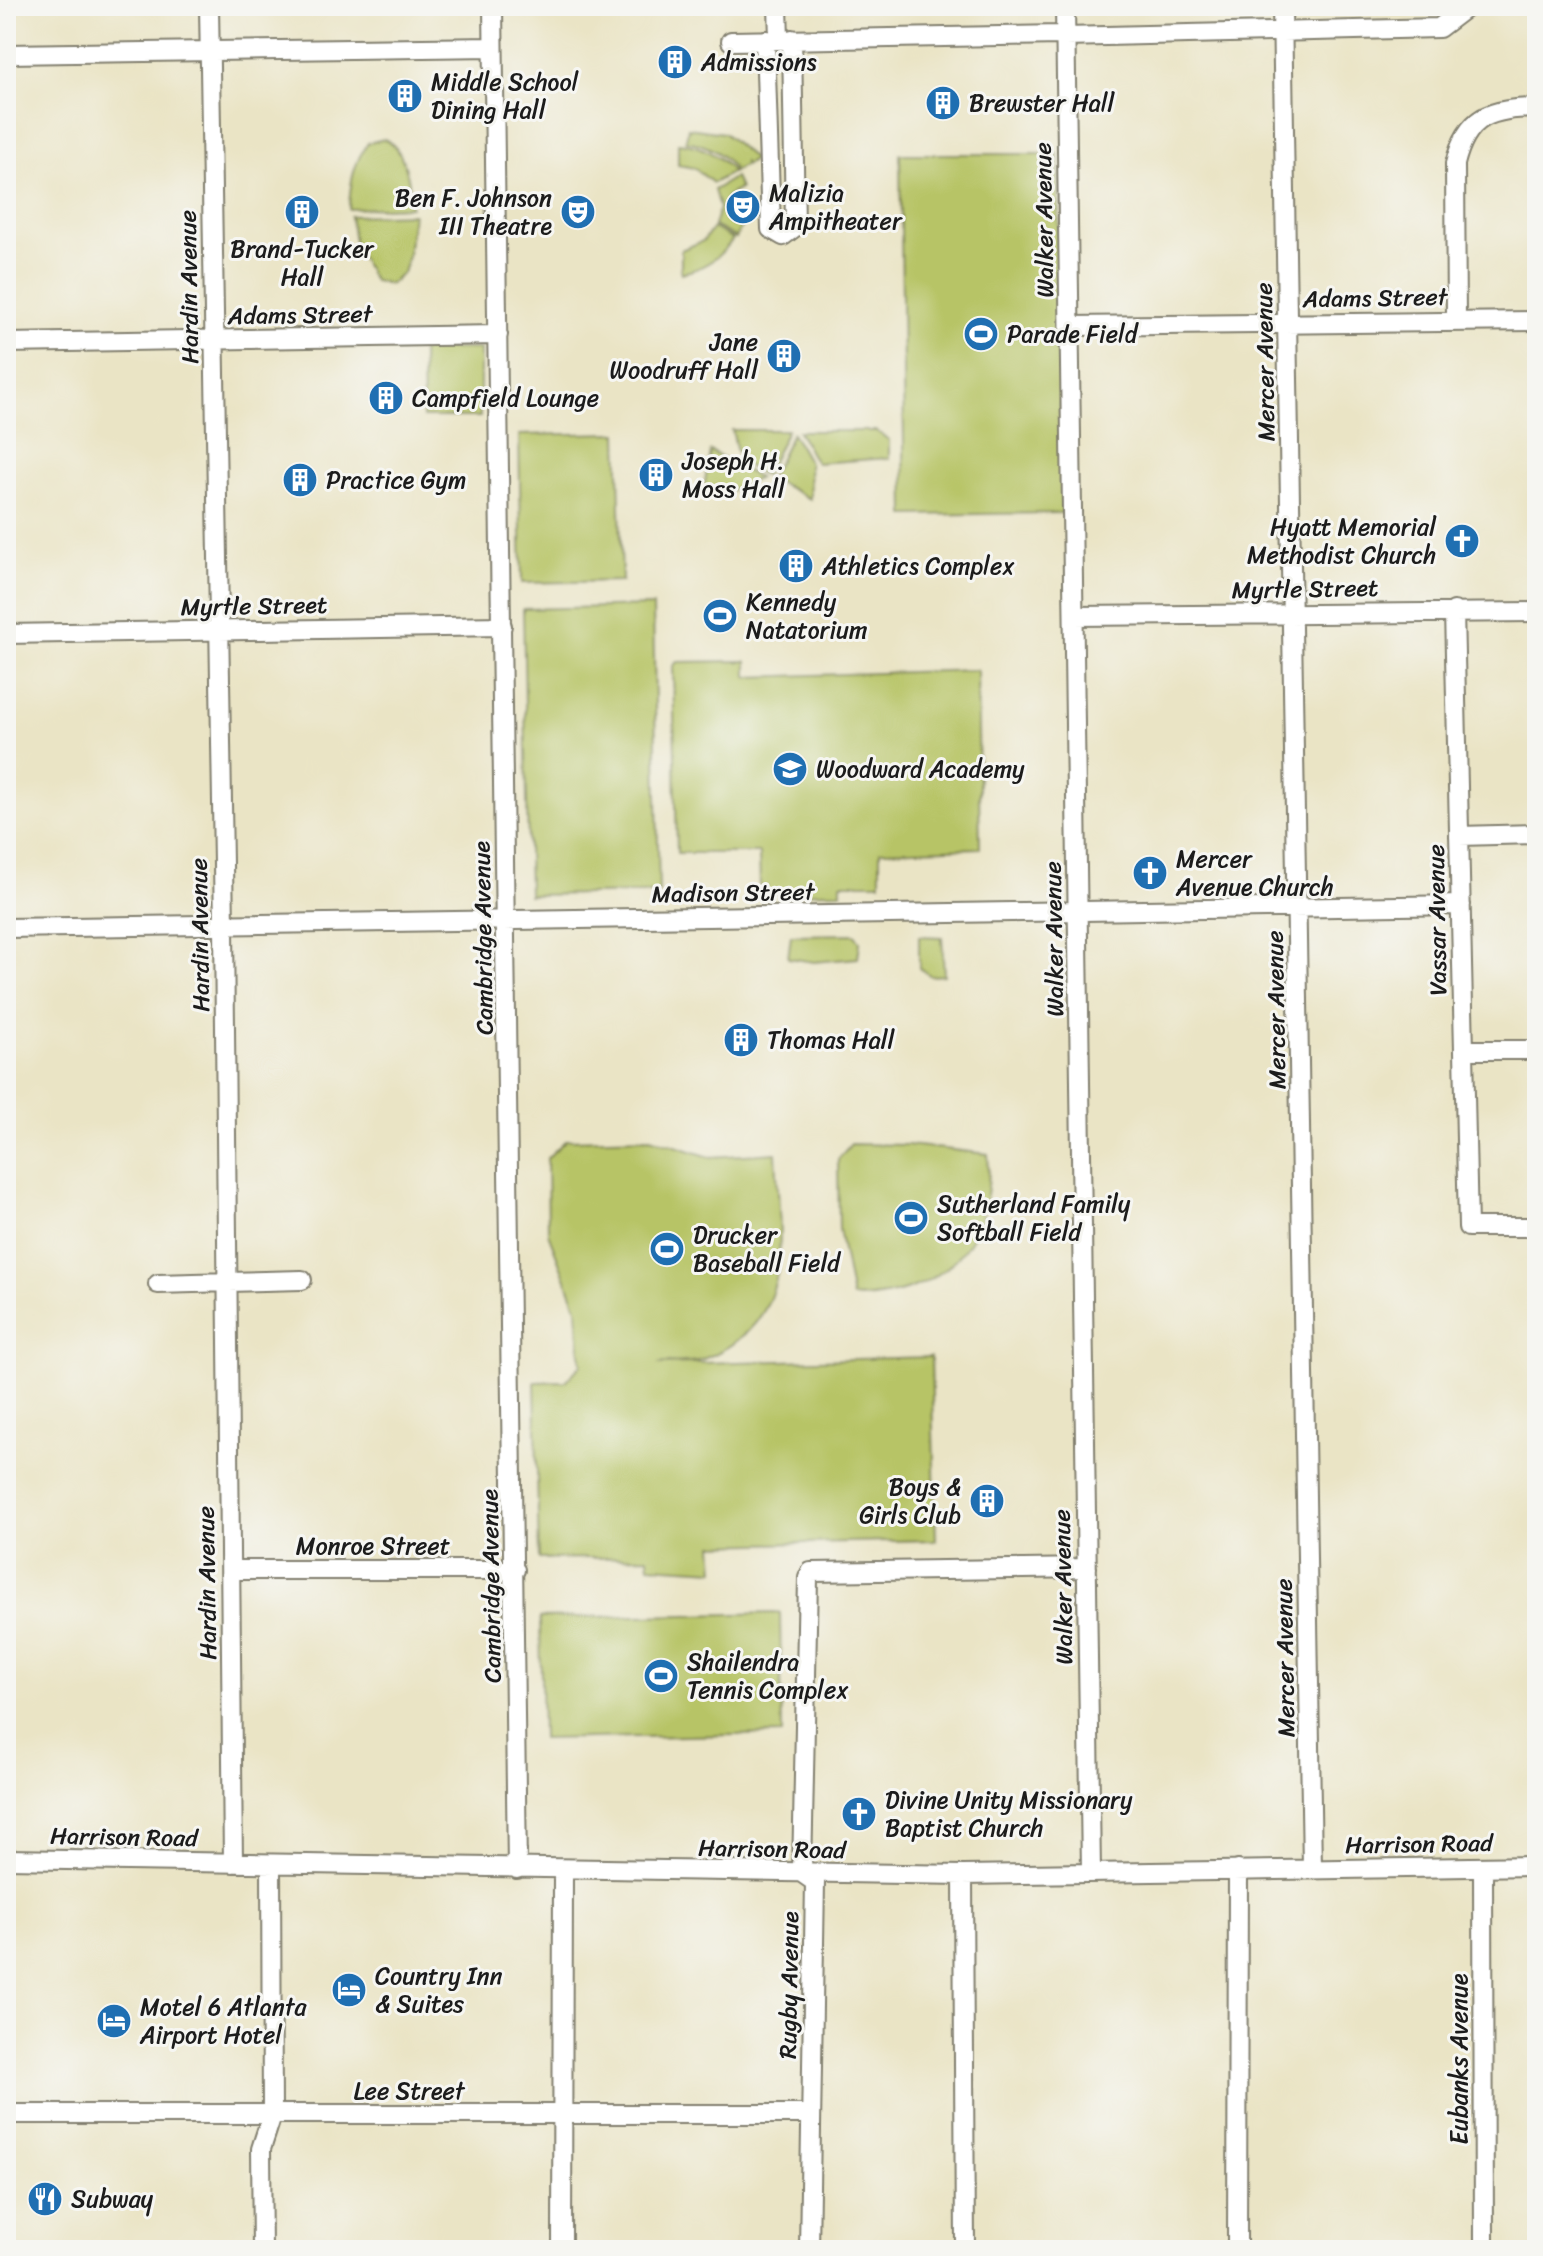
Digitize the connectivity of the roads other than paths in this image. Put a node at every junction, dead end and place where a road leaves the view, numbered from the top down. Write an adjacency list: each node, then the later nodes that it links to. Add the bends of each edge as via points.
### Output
1 (209, 6): 12 (street, Hardin Avenue)
2 (493, 6): 11 (street, Cambridge Avenue)
3 (778, 6): 9 (street)
4 (1065, 6): 8 (street, Walker Avenue)
5 (1282, 6): 7 (street, Mercer Avenue)
6 (1468, 6): 7 (street, via 1439,28)
7 (1282, 30): 8 (street); 17 (street, Mercer Avenue)
8 (1062, 36): 9 (street); 18 (street, Walker Avenue)
9 (779, 39): 9 (street, via 795,227 783,236 771,229); 10 (street)
10 (731, 41)
11 (493, 47): 12 (street); 19 (street, Cambridge Avenue)
12 (210, 51): 13 (street); 20 (street, Hardin Avenue)
13 (6, 54)
14 (1537, 108): 15 (street, via 1482,116 1459,147)
15 (1456, 320): 16 (street, Adams Street); 17 (street, Adams Street)
16 (1537, 321)
17 (1288, 323): 18 (street, Adams Street); 24 (street, Mercer Avenue)
18 (1070, 326): 25 (street, Walker Avenue)
19 (498, 335): 20 (street, Adams Street); 26 (street, Cambridge Avenue)
20 (214, 340): 21 (street, Adams Street); 27 (street, Hardin Avenue)
21 (6, 343)
22 (1454, 611): 23 (street, Myrtle Street); 24 (street, Myrtle Street); 30 (street, Vassar Avenue)
23 (1537, 612)
24 (1293, 613): 25 (street, Myrtle Street); 32 (street, Mercer Avenue)
25 (1074, 616): 33 (street, Walker Avenue)
26 (502, 626): 27 (street, Myrtle Street); 34 (street, Cambridge Avenue)
27 (219, 631): 28 (street, Myrtle Street); 35 (street, Hardin Avenue)
28 (6, 634)
29 (1537, 834): 30 (street)
30 (1459, 836): 31 (street, Vassar Avenue)
31 (1461, 905): 32 (street, Madison Street); 37 (street, Vassar Avenue)
32 (1299, 908): 33 (street, Madison Street); 52 (street, Mercer Avenue)
33 (1078, 912): 34 (street, Madison Street); 43 (street, Walker Avenue)
34 (506, 920): 35 (street, Madison Street); 45 (street, Cambridge Avenue)
35 (224, 925): 36 (street, Madison Street); 41 (street, Hardin Avenue)
36 (6, 928)
37 (1464, 1050): 38 (street); 39 (street, Vassar Avenue, via 1468,1227)
38 (1537, 1050)
39 (1537, 1227)
40 (302, 1280): 41 (street)
41 (228, 1281): 42 (street); 44 (street, Hardin Avenue)
42 (158, 1284)
43 (1087, 1568): 55 (street, Walker Avenue); 56 (street, Rugby Avenue, via 811,1572)
44 (231, 1570): 45 (street, Monroe Street); 47 (street, Hardin Avenue)
45 (515, 1570): 51 (street, Cambridge Avenue)
46 (6, 1859): 47 (street, Harrison Road)
47 (233, 1863): 48 (street, Harrison Road)
48 (271, 1864): 51 (street, Harrison Road); 60 (street)
49 (1537, 1866): 50 (street, Harrison Road)
50 (1483, 1867): 52 (street, Harrison Road); 67 (street, Eubanks Avenue)
51 (517, 1869): 54 (street, Harrison Road)
52 (1312, 1869): 53 (street, Harrison Road)
53 (1238, 1870): 55 (street, Harrison Road); 66 (street)
54 (563, 1871): 56 (street, Harrison Road); 61 (street)
55 (1091, 1872): 57 (street, Harrison Road)
56 (802, 1873): 57 (street, Harrison Road); 59 (street, Rugby Avenue, via 815,1882)
57 (963, 1875): 65 (street)
58 (6, 2114): 60 (street, Lee Street)
59 (811, 2114): 61 (street, Lee Street); 64 (street, Rugby Avenue)
60 (272, 2115): 61 (street, Lee Street); 62 (street, via 261,2149)
61 (562, 2115): 63 (street)
62 (262, 2250)
63 (562, 2250)
64 (809, 2250)
65 (965, 2250)
66 (1237, 2250)
67 (1484, 2250)

